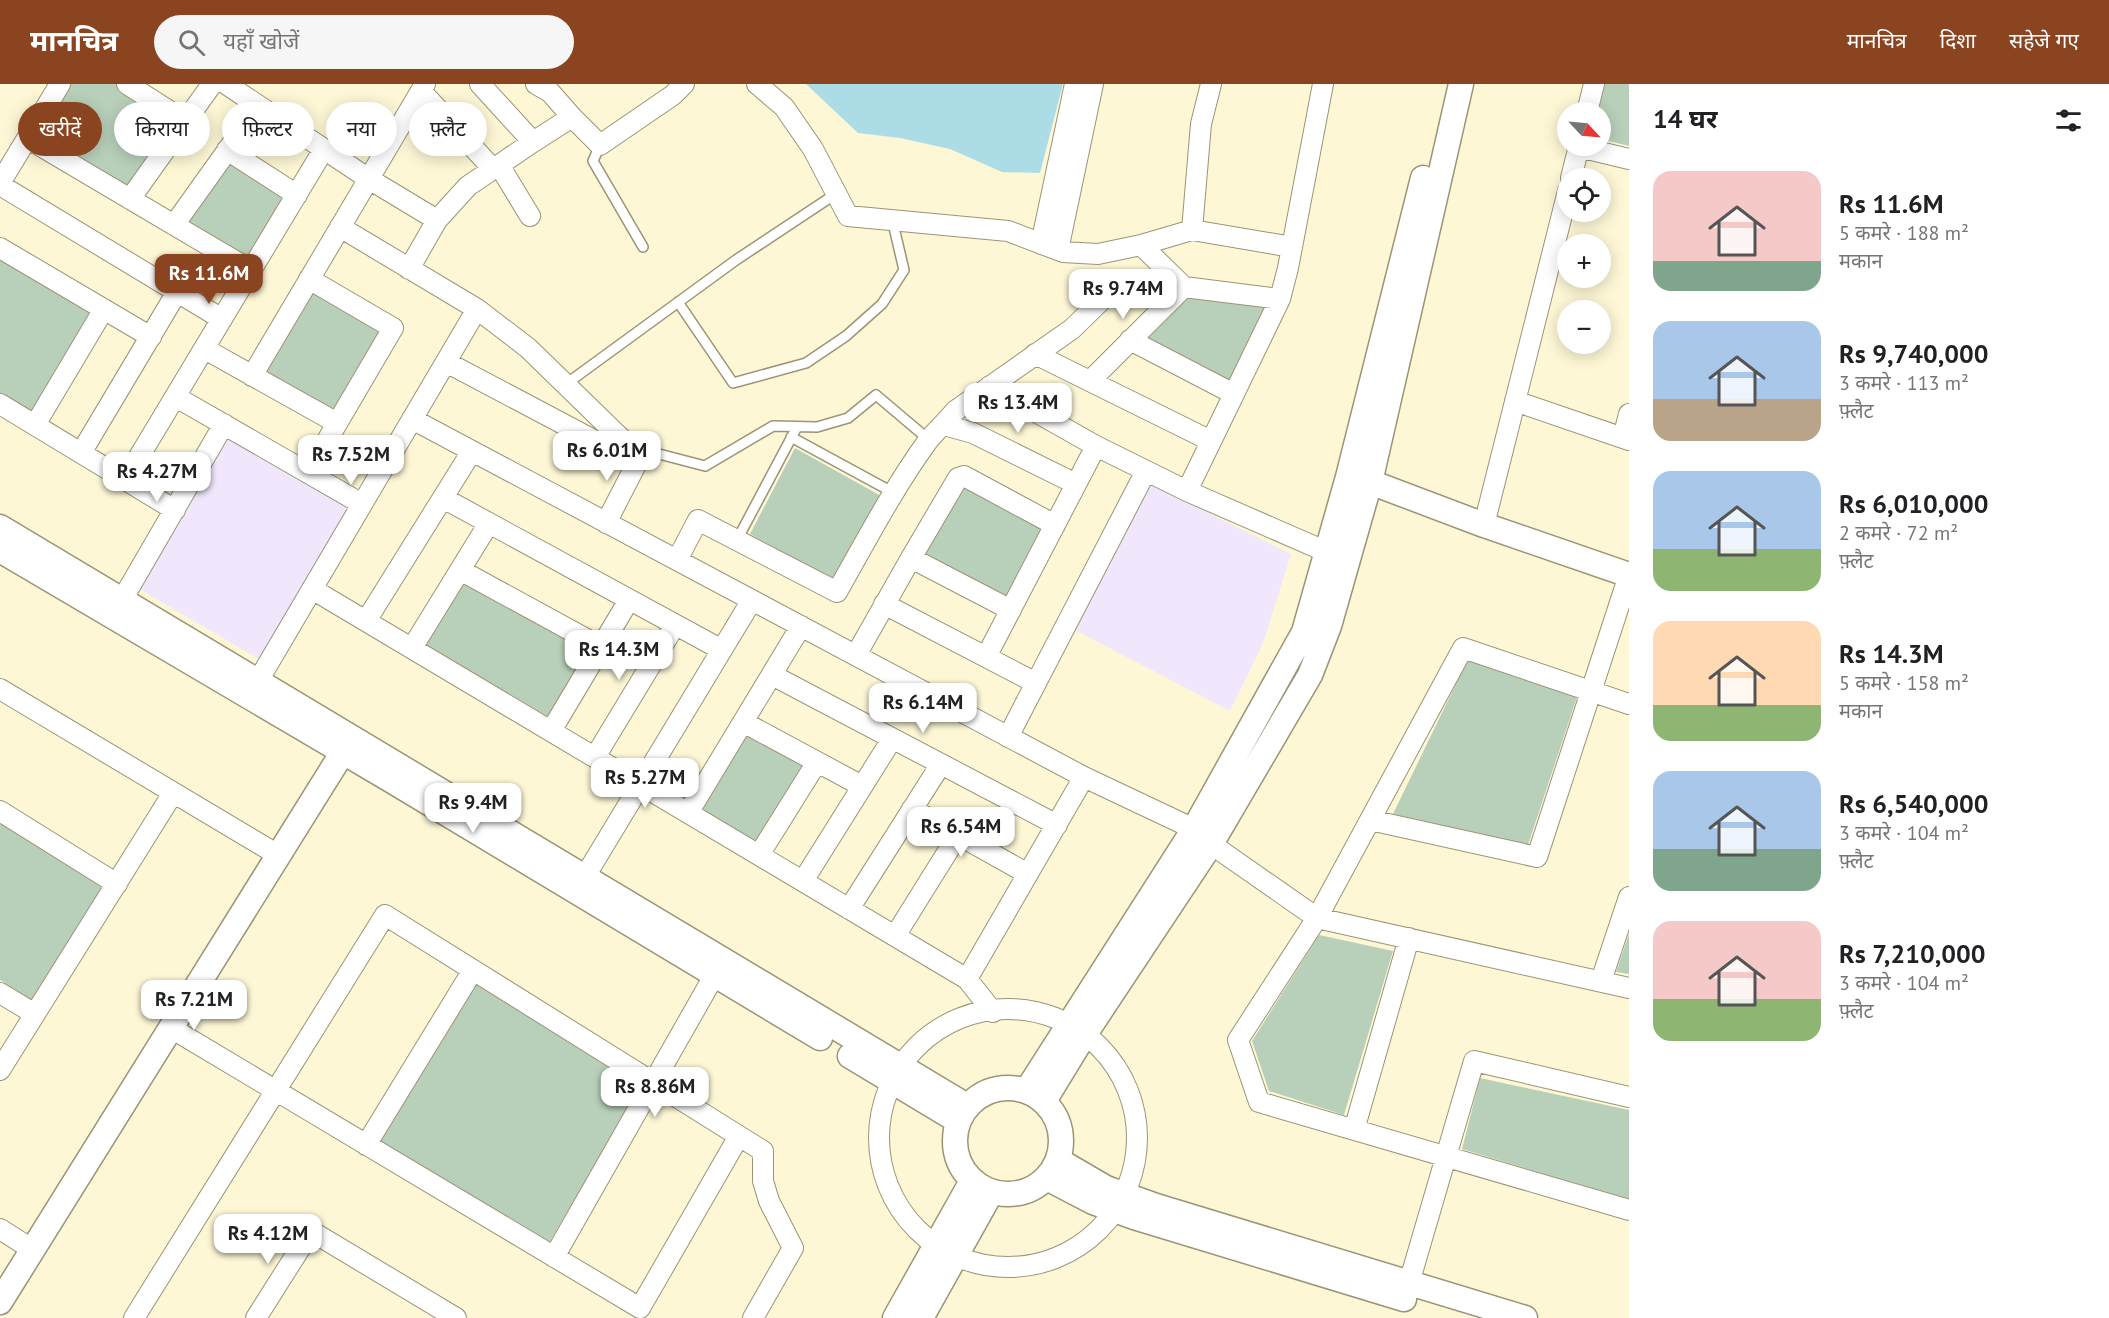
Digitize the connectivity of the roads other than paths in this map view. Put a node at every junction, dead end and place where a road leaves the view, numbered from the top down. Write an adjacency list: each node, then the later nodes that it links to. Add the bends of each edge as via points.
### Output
1 (60, 84): 17 (street)
2 (127, 84): 18 (street)
3 (212, 84): 19 (street)
4 (226, 84): 20 (street)
5 (480, 84): 24 (street)
6 (536, 84): 22 (street, via 550,92)
7 (684, 84): 25 (street)
8 (758, 84): 37 (street, via 784,107)
9 (1075, 84): 49 (street)
10 (1093, 84): 49 (street)
11 (1211, 84): 46 (street, via 1201,124)
12 (1323, 84): 50 (street)
13 (1446, 84): 93 (street)
14 (1461, 84): 93 (street)
15 (1594, 84): 21 (street)
16 (423, 87): 34 (street); 35 (street)
17 (49, 102)
18 (155, 102)
19 (199, 102)
20 (253, 102)
21 (1590, 102)
22 (572, 117): 24 (street); 25 (street)
23 (314, 142): 26 (street)
24 (533, 142): 34 (street)
25 (600, 145): 48 (lane, via 593,161)
26 (324, 149): 35 (street); 38 (street)
27 (18, 153): 36 (street)
28 (1611, 154): 33 (street)
29 (57, 156): 39 (street)
30 (160, 156): 39 (street)
31 (223, 156): 44 (street)
32 (236, 156): 38 (street)
33 (1629, 159)
34 (496, 167): 40 (street); 42 (street, via 468,186)
35 (369, 179): 42 (street); 45 (street)
36 (0, 184): 57 (street)
37 (837, 194): 41 (street, via 848,216); 59 (lane)
38 (297, 195): 53 (street)
39 (130, 199): 44 (street)
40 (531, 216)
41 (892, 219): 49 (street, via 1008,231); 59 (lane, via 904,270 882,304 846,336 806,363 733,384)
42 (437, 220): 52 (street)
43 (1560, 222): 74 (street)
44 (174, 225): 53 (street)
45 (340, 228): 52 (street); 54 (street)
46 (1192, 230): 47 (street); 50 (street)
47 (1141, 245): 49 (street, via 1098,254); 55 (street)
48 (643, 247)
49 (1050, 247)
50 (1292, 247): 58 (street)
51 (0, 248): 60 (street)
52 (409, 269): 61 (street)
53 (252, 271): 62 (street)
54 (309, 279): 68 (street); 78 (street, via 393,328)
55 (1184, 287): 58 (street); 64 (street)
56 (1114, 288): 66 (street, via 1072,328)
57 (177, 292): 62 (street); 63 (street)
58 (1280, 299): 72 (street)
59 (678, 302): 70 (lane)
60 (104, 309): 63 (street); 80 (street)
61 (477, 309): 67 (street); 70 (street, via 528,348)
62 (222, 319): 65 (street)
63 (151, 337): 89 (street)
64 (1130, 340): 69 (street); 72 (street)
65 (205, 349): 68 (street); 73 (street)
66 (1035, 354): 69 (street); 71 (street)
67 (446, 362): 77 (street); 90 (street)
68 (252, 376): 78 (street)
69 (1090, 381): 86 (street)
70 (566, 384): 90 (street)
71 (990, 386): 81 (street, via 955,411); 87 (street)
72 (1234, 394): 86 (street)
73 (176, 396): 79 (street); 94 (street)
74 (1515, 401): 85 (street); 104 (street)
75 (0, 404): 80 (street)
76 (1629, 414): 85 (street)
77 (412, 419): 88 (street); 99 (street)
78 (337, 423): 92 (street)
79 (224, 424): 92 (street); 100 (street)
80 (35, 425): 89 (street)
81 (944, 425): 84 (street); 95 (street, via 972,433)
82 (797, 427): 83 (lane); 84 (lane, via 817,427 848,418 876,395); 90 (lane, via 773,426 705,466 659,454)
83 (791, 438): 97 (lane); 106 (lane)
84 (928, 439): 97 (street)
85 (1626, 439)
86 (1211, 441): 96 (street)
87 (1096, 446): 91 (street); 95 (street)
88 (472, 451): 98 (street); 102 (street)
89 (81, 453): 94 (street)
90 (639, 460): 102 (street)
91 (1146, 471): 96 (street); 129 (street)
92 (308, 473): 99 (street)
93 (1359, 479): 104 (street); 108 (street); 151 (street, via 1329,626 1310,675)
94 (125, 480): 100 (street)
95 (1076, 484): 103 (street)
96 (1187, 491): 108 (street)
97 (894, 493): 106 (street, via 837,592)
98 (443, 498): 101 (street); 119 (street)
99 (362, 504): 113 (street)
100 (175, 510): 114 (street)
101 (489, 523): 111 (street); 115 (street)
102 (606, 523): 110 (street)
103 (1054, 525): 109 (street, via 964,476 958,478); 118 (street)
104 (1484, 525): 112 (street)
105 (0, 527): 114 (street)
106 (737, 540): 110 (street, via 698,520)
107 (0, 550): 137 (street)
108 (1326, 552): 151 (street, via 1304,632)
109 (910, 558): 117 (street); 118 (street)
110 (677, 560): 116 (street)
111 (460, 570): 122 (street); 123 (street)
112 (1629, 575): 131 (street)
113 (312, 589): 119 (street); 128 (street)
114 (122, 600): 128 (street)
115 (629, 600): 120 (street); 122 (street)
116 (752, 600): 121 (street); 124 (street)
117 (884, 604): 125 (street); 126 (street)
118 (1011, 610): 126 (street)
119 (366, 621): 123 (street)
120 (675, 625): 124 (street); 138 (street)
121 (801, 627): 125 (street); 127 (street)
122 (601, 646): 134 (street)
123 (412, 648): 134 (street)
124 (722, 650): 142 (street)
125 (856, 656): 135 (street)
126 (986, 657): 129 (street)
127 (772, 675): 133 (street); 136 (street)
128 (258, 681): 137 (street)
129 (1036, 683): 135 (street)
130 (0, 689): 144 (street)
131 (1591, 691): 132 (street); 148 (street, via 1463,648); 148 (street, via 1537,857)
132 (1629, 704)
133 (743, 722): 139 (street); 147 (street)
134 (551, 731): 138 (street)
135 (1008, 736): 141 (street)
136 (892, 739): 140 (street); 143 (street)
137 (347, 745): 152 (street); 157 (street)
138 (595, 757): 142 (street)
139 (817, 762): 143 (street); 153 (street)
140 (941, 764): 145 (street); 149 (street)
141 (1084, 777): 149 (street); 151 (street)
142 (640, 784): 147 (street); 157 (street)
143 (862, 786): 155 (street)
144 (173, 793): 152 (street); 156 (street)
145 (912, 810): 150 (street); 159 (street)
146 (0, 812): 156 (street)
147 (688, 813): 153 (street)
148 (1370, 820): 160 (street)
149 (1057, 825): 154 (street)
150 (958, 835): 154 (street); 161 (street)
151 (1202, 836): 160 (street); 171 (street)
152 (278, 855): 172 (street)
153 (759, 855): 155 (street)
154 (1028, 874): 165 (street)
155 (803, 881): 159 (street)
156 (117, 884): 170 (street)
157 (580, 884): 163 (street)
158 (1629, 897): 166 (street)
159 (849, 909): 161 (street)
160 (1317, 918): 162 (street); 180 (street, via 1238,1040 1259,1102)
161 (895, 936): 165 (street)
162 (1409, 938): 166 (street); 180 (street)
163 (719, 967): 174 (street); 175 (street)
164 (473, 970): 175 (street); 176 (street, via 385,915); 182 (street)
165 (967, 979): 169 (street)
166 (1601, 981): 167 (street)
167 (1629, 988)
168 (0, 993): 170 (street)
169 (993, 1012): 171 (street, via 1020,1009); 174 (street, via 978,1013 946,1025 921,1043)
170 (35, 1014): 173 (street)
171 (1078, 1027): 177 (street); 186 (street, via 1121,1074 1135,1112 1137,1146 1132,1175)
172 (171, 1028): 176 (street); 189 (street)
173 (0, 1070)
174 (897, 1074): 179 (street); 190 (street, via 881,1116 880,1152 889,1187 910,1222)
175 (653, 1082): 181 (street); 191 (street)
176 (276, 1091): 182 (street); 195 (street)
177 (1035, 1096): 179 (street, via 1012,1087 994,1089 975,1099); 184 (street, via 1050,1108 1060,1127 1061,1149)
178 (1629, 1096): 183 (street, via 1474,1061)
179 (963, 1113): 185 (street, via 955,1133 956,1156 965,1174)
180 (1354, 1130): 183 (street)
181 (739, 1136): 191 (street, via 640,1308); 197 (street, via 763,1151 763,1181 769,1201 793,1248)
182 (366, 1145): 191 (street)
183 (1446, 1157): 187 (street); 192 (street)
184 (1053, 1169): 185 (street, via 1038,1186 1022,1193 1001,1195); 186 (street, via 1106,1188)
185 (981, 1187): 190 (street)
186 (1120, 1202): 190 (street, via 1095,1234 1071,1251 1038,1264 1014,1268 988,1266); 192 (street); 200 (street, via 1293,1266)
187 (1629, 1210)
188 (0, 1229): 189 (street)
189 (33, 1250): 193 (street)
190 (945, 1251): 198 (street); 199 (street)
191 (554, 1257)
192 (1409, 1283): 201 (street)
193 (0, 1302)
194 (259, 1317): 196 (street, via 311,1231)
195 (134, 1318)
196 (456, 1318)
197 (753, 1318)
198 (895, 1318)
199 (921, 1318)
200 (1470, 1318)
201 (1525, 1318)

